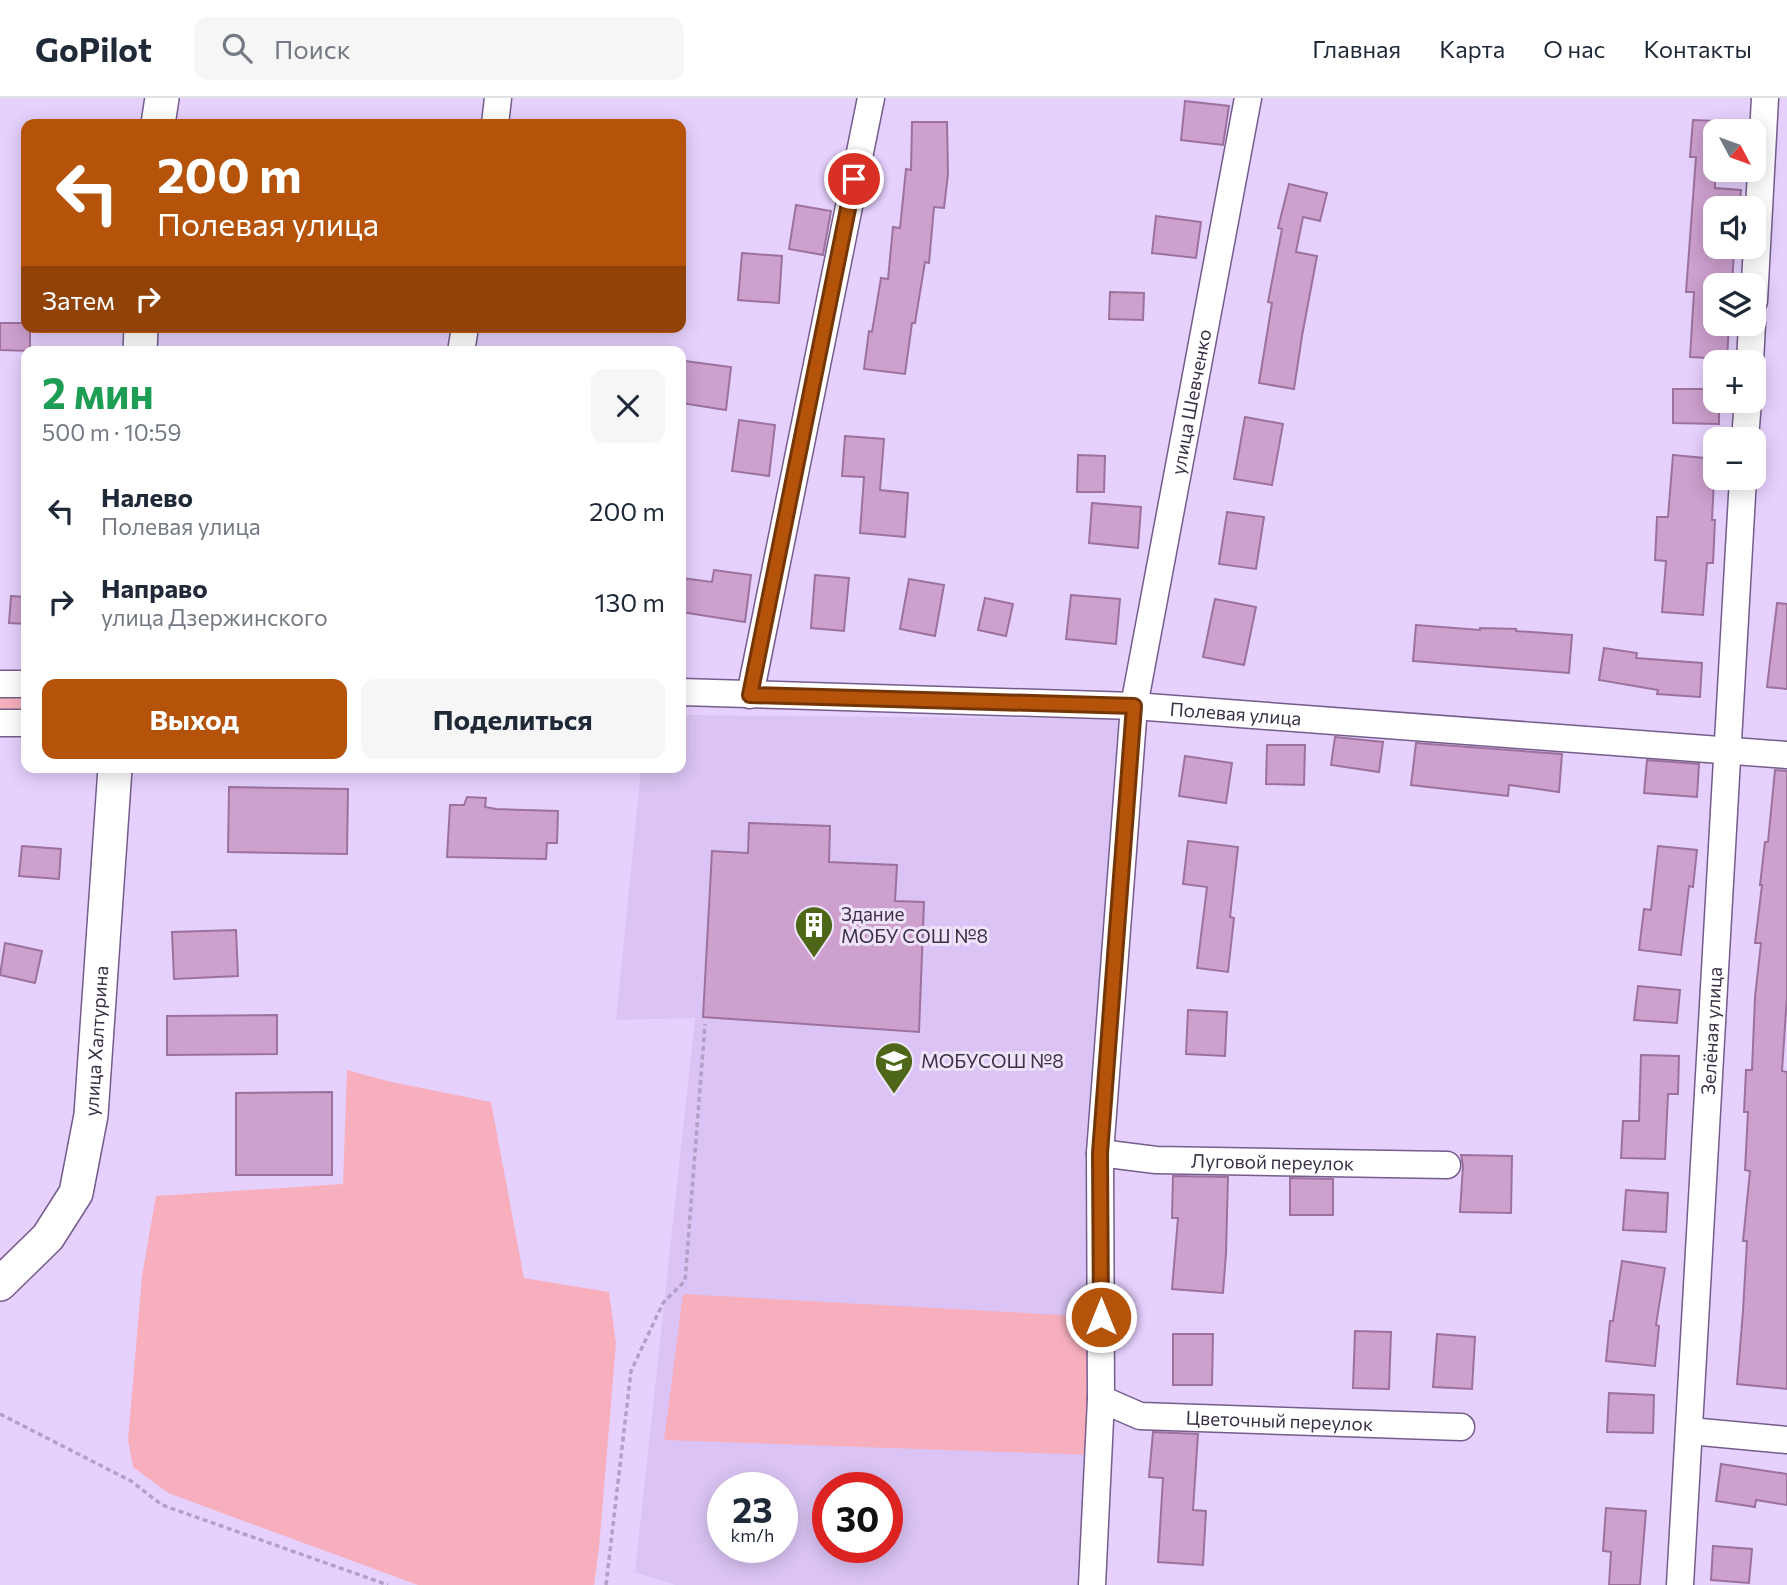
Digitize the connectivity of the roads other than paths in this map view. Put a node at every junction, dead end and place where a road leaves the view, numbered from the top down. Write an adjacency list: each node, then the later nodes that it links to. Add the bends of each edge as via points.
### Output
1 (162, 98): 6 (main road)
2 (498, 98): 7 (street)
3 (871, 98): 13 (street)
4 (1248, 98): 14 (street, улица Шевченко)
5 (1765, 98): 8 (street)
6 (159, 119)
7 (496, 119)
8 (1756, 273)
9 (1742, 490): 17 (street, Зелёная улица)
10 (0, 684): 11 (street)
11 (21, 684)
12 (686, 692): 13 (street, Полевая улица)
13 (750, 695): 14 (street, Полевая улица)
14 (1134, 706): 17 (street, Полевая улица); 20 (street, улица Шевченко)
15 (0, 723): 16 (street)
16 (21, 723)
17 (1727, 750): 18 (street, Полевая улица); 25 (street, Зелёная улица)
18 (1787, 755)
19 (116, 773): 22 (main road, улица Халтурина, via 91,1115 76,1193 48,1237)
20 (1100, 1153): 21 (street, Луговой переулок, via 1156,1160); 23 (street, улица Шевченко)
21 (1447, 1165)
22 (0, 1284)
23 (1101, 1399): 24 (street, Цветочный переулок, via 1140,1416); 27 (street, улица Шевченко)
24 (1461, 1427)
25 (1690, 1431): 26 (street); 28 (street, Зелёная улица)
26 (1787, 1440)
27 (1092, 1585)
28 (1681, 1585)

